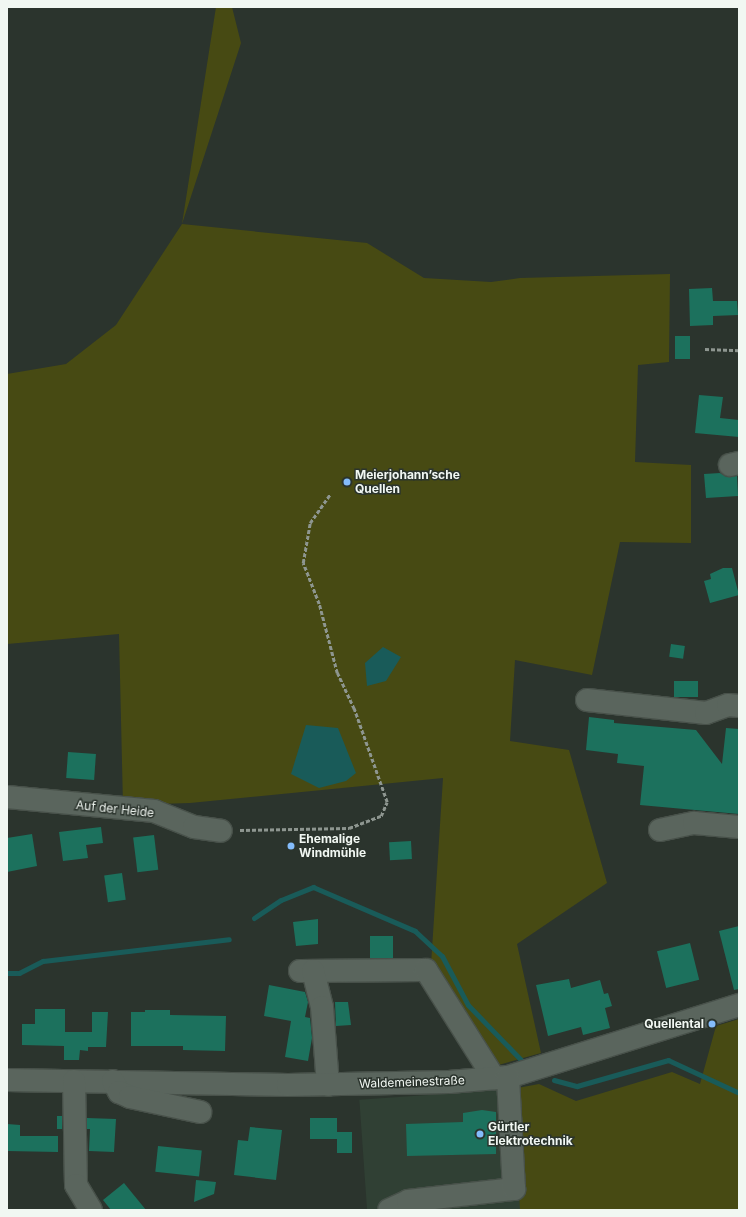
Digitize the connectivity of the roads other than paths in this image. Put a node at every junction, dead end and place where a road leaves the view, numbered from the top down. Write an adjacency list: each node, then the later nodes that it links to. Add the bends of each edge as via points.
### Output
1 (587, 700): 2 (street, via 706,714 728,705)
2 (739, 706)
3 (7, 797): 6 (street, Auf der Heide, via 154,811 194,827)
4 (739, 827): 5 (street, via 694,823)
5 (660, 830)
6 (221, 831)
7 (739, 1005): 8 (street, Waldemeinestraße)
8 (501, 1077): 12 (street, Waldemeinestraße, via 449,1082); 12 (street, via 426,970 306,971 322,1007); 15 (street, via 514,1189 408,1201)
9 (7, 1080): 10 (street, Waldemeinestraße)
10 (74, 1081): 11 (street, Waldemeinestraße); 14 (street, via 76,1185)
11 (113, 1082): 12 (street, Waldemeinestraße); 13 (street, via 119,1092 130,1097)
12 (328, 1084)
13 (200, 1112)
14 (91, 1210)
15 (389, 1210)

